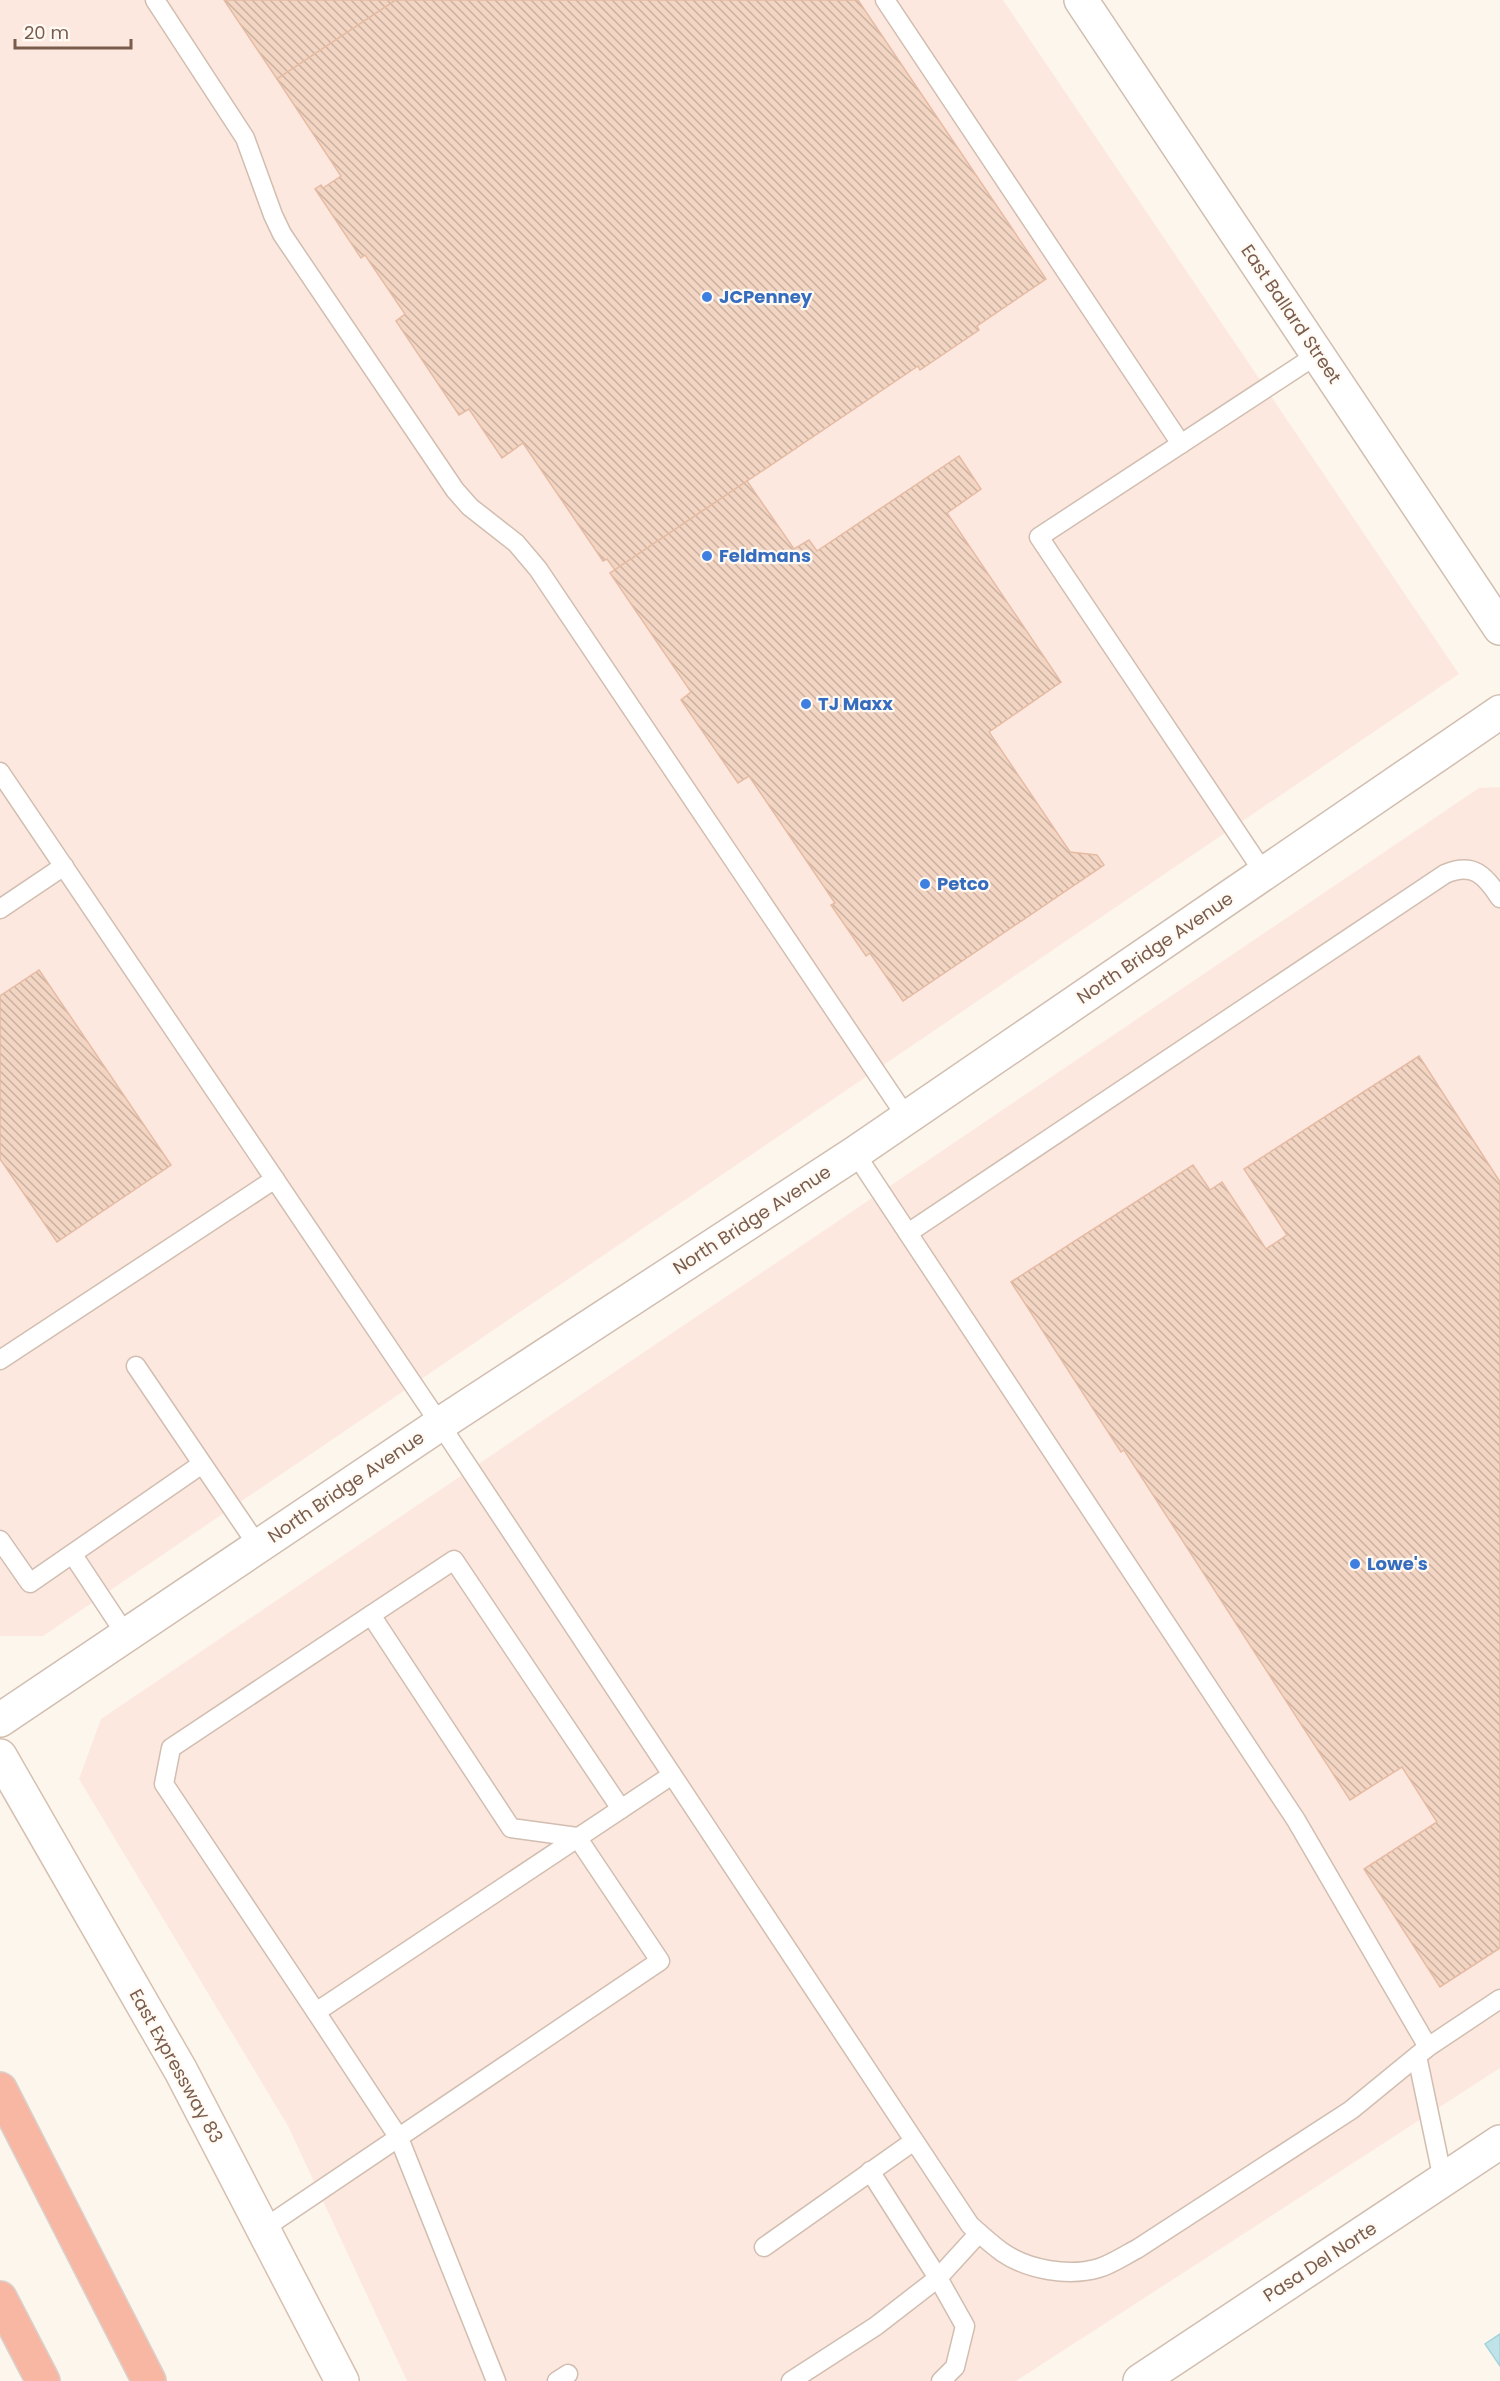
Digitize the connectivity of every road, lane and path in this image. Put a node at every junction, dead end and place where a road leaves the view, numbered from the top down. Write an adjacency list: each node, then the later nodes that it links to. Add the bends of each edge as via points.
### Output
1 (155, 0): 13 (lane, via 245,138 282,234 439,468 470,507 516,543 538,569)
2 (885, 0): 5 (lane)
3 (1081, 0): 4 (street, East Ballard Street)
4 (1318, 354): 5 (lane); 6 (street, East Ballard Street)
5 (1181, 444): 10 (lane, via 1039,537)
6 (1500, 628)
7 (1500, 712): 10 (street, North Bridge Avenue)
8 (0, 772): 9 (lane)
9 (64, 866): 12 (lane); 15 (lane)
10 (1264, 873): 13 (street, North Bridge Avenue)
11 (1500, 898): 16 (lane, via 1475,871 1460,867 1445,874)
12 (0, 909)
13 (907, 1118): 14 (street, North Bridge Avenue)
14 (855, 1153): 16 (lane); 19 (street, North Bridge Avenue)
15 (275, 1179): 17 (lane); 19 (lane)
16 (908, 1233): 33 (lane, via 1296,1820)
17 (0, 1360)
18 (136, 1366): 20 (lane)
19 (440, 1424): 22 (street, North Bridge Avenue); 28 (lane)
20 (202, 1464): 22 (lane); 23 (lane)
21 (0, 1540): 23 (lane, via 30,1583)
22 (258, 1546): 25 (street, North Bridge Avenue)
23 (73, 1555): 25 (lane)
24 (371, 1615): 29 (lane, via 454,1560); 30 (lane, via 511,1828); 32 (lane, via 171,1748 164,1784)
25 (126, 1635): 26 (street, North Bridge Avenue)
26 (0, 1720)
27 (0, 1756): 40 (street, East Expressway 83, via 181,2071)
28 (672, 1775): 29 (lane); 36 (lane)
29 (621, 1809): 30 (lane)
30 (577, 1837): 32 (lane); 35 (lane, via 660,1961)
31 (1500, 1999): 33 (lane)
32 (316, 2012): 35 (lane)
33 (1423, 2052): 39 (lane); 41 (lane, via 1351,2110 1137,2249 1099,2268 1065,2272 1032,2266 1003,2253)
34 (0, 2089): 46 (highway)
35 (399, 2138): 40 (lane); 48 (lane)
36 (914, 2141): 38 (lane); 41 (lane)
37 (1500, 2142): 39 (street, Pasa Del Norte)
38 (870, 2171): 42 (lane); 43 (lane)
39 (1443, 2180): 51 (street, Pasa Del Norte)
40 (263, 2229): 47 (street, East Expressway 83)
41 (979, 2233): 43 (lane)
42 (764, 2247)
43 (938, 2278): 49 (lane, via 876,2326); 50 (lane, via 965,2326 955,2367)
44 (0, 2298): 45 (highway)
45 (43, 2381)
46 (149, 2381)
47 (342, 2381)
48 (496, 2381)
49 (791, 2381)
50 (940, 2381)
51 (1140, 2381)

